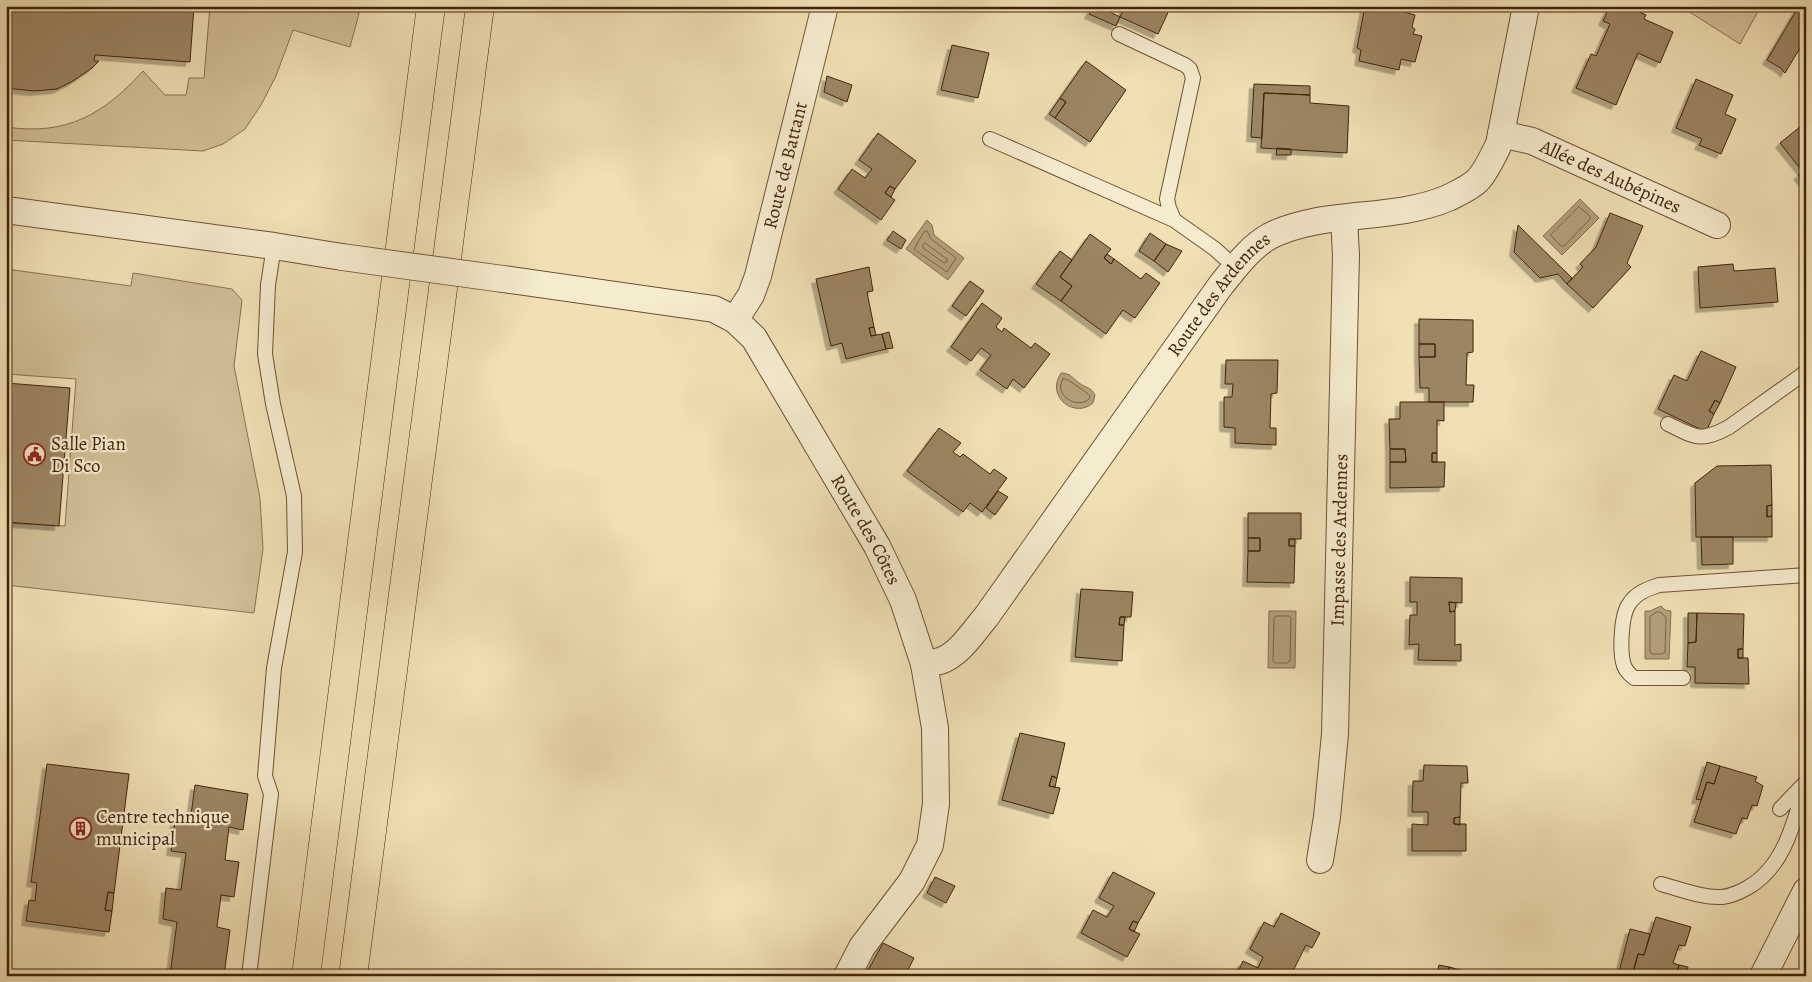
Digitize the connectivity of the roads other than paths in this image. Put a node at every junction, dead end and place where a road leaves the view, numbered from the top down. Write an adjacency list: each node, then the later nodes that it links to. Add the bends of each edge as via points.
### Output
1 (431, 6): 26 (highway)
2 (480, 6): 27 (highway)
3 (826, 6): 14 (street, Route de Battant, via 758,276 751,295)
4 (1526, 6): 6 (street, Route des Ardennes)
5 (1119, 34): 10 (lane, via 1185,65 1193,78 1167,199)
6 (1501, 134): 9 (street, Route des Ardennes, via 1490,164 1477,181 1463,191 1430,206); 11 (street, Allée des Aubépines, via 1532,141)
7 (990, 139): 10 (lane)
8 (6, 210): 12 (street, Route des Côtes)
9 (1344, 218): 13 (street, Route des Ardennes, via 1296,225 1268,237); 22 (street, Impasse des Ardennes, via 1346,256 1335,734 1328,817)
10 (1174, 220): 13 (lane)
11 (1717, 225)
12 (274, 246): 14 (street, Route des Côtes, bridge, via 696,306 714,309); 25 (lane, via 268,284 265,354 294,496 295,552 274,668 265,776 271,794)
13 (1236, 268): 18 (street, Route des Ardennes, via 1215,293 986,617 950,656)
14 (735, 320): 18 (street, Route des Côtes, via 754,338 877,546 903,600)
15 (1806, 372): 16 (lane, via 1716,435 1695,437)
16 (1668, 424)
17 (1806, 575): 19 (lane, via 1659,586 1648,588 1636,596 1628,604 1622,627 1626,672 1644,680)
18 (924, 664): 28 (street, Route des Côtes, via 935,728 936,804 930,845 912,881 862,946)
19 (1683, 678)
20 (1806, 782): 21 (lane); 23 (lane, via 1780,855 1769,872 1756,883 1722,897)
21 (1780, 809)
22 (1320, 860)
23 (1661, 884)
24 (1806, 891): 29 (street)
25 (249, 976)
26 (306, 976)
27 (353, 976)
28 (847, 976)
29 (1763, 976)

